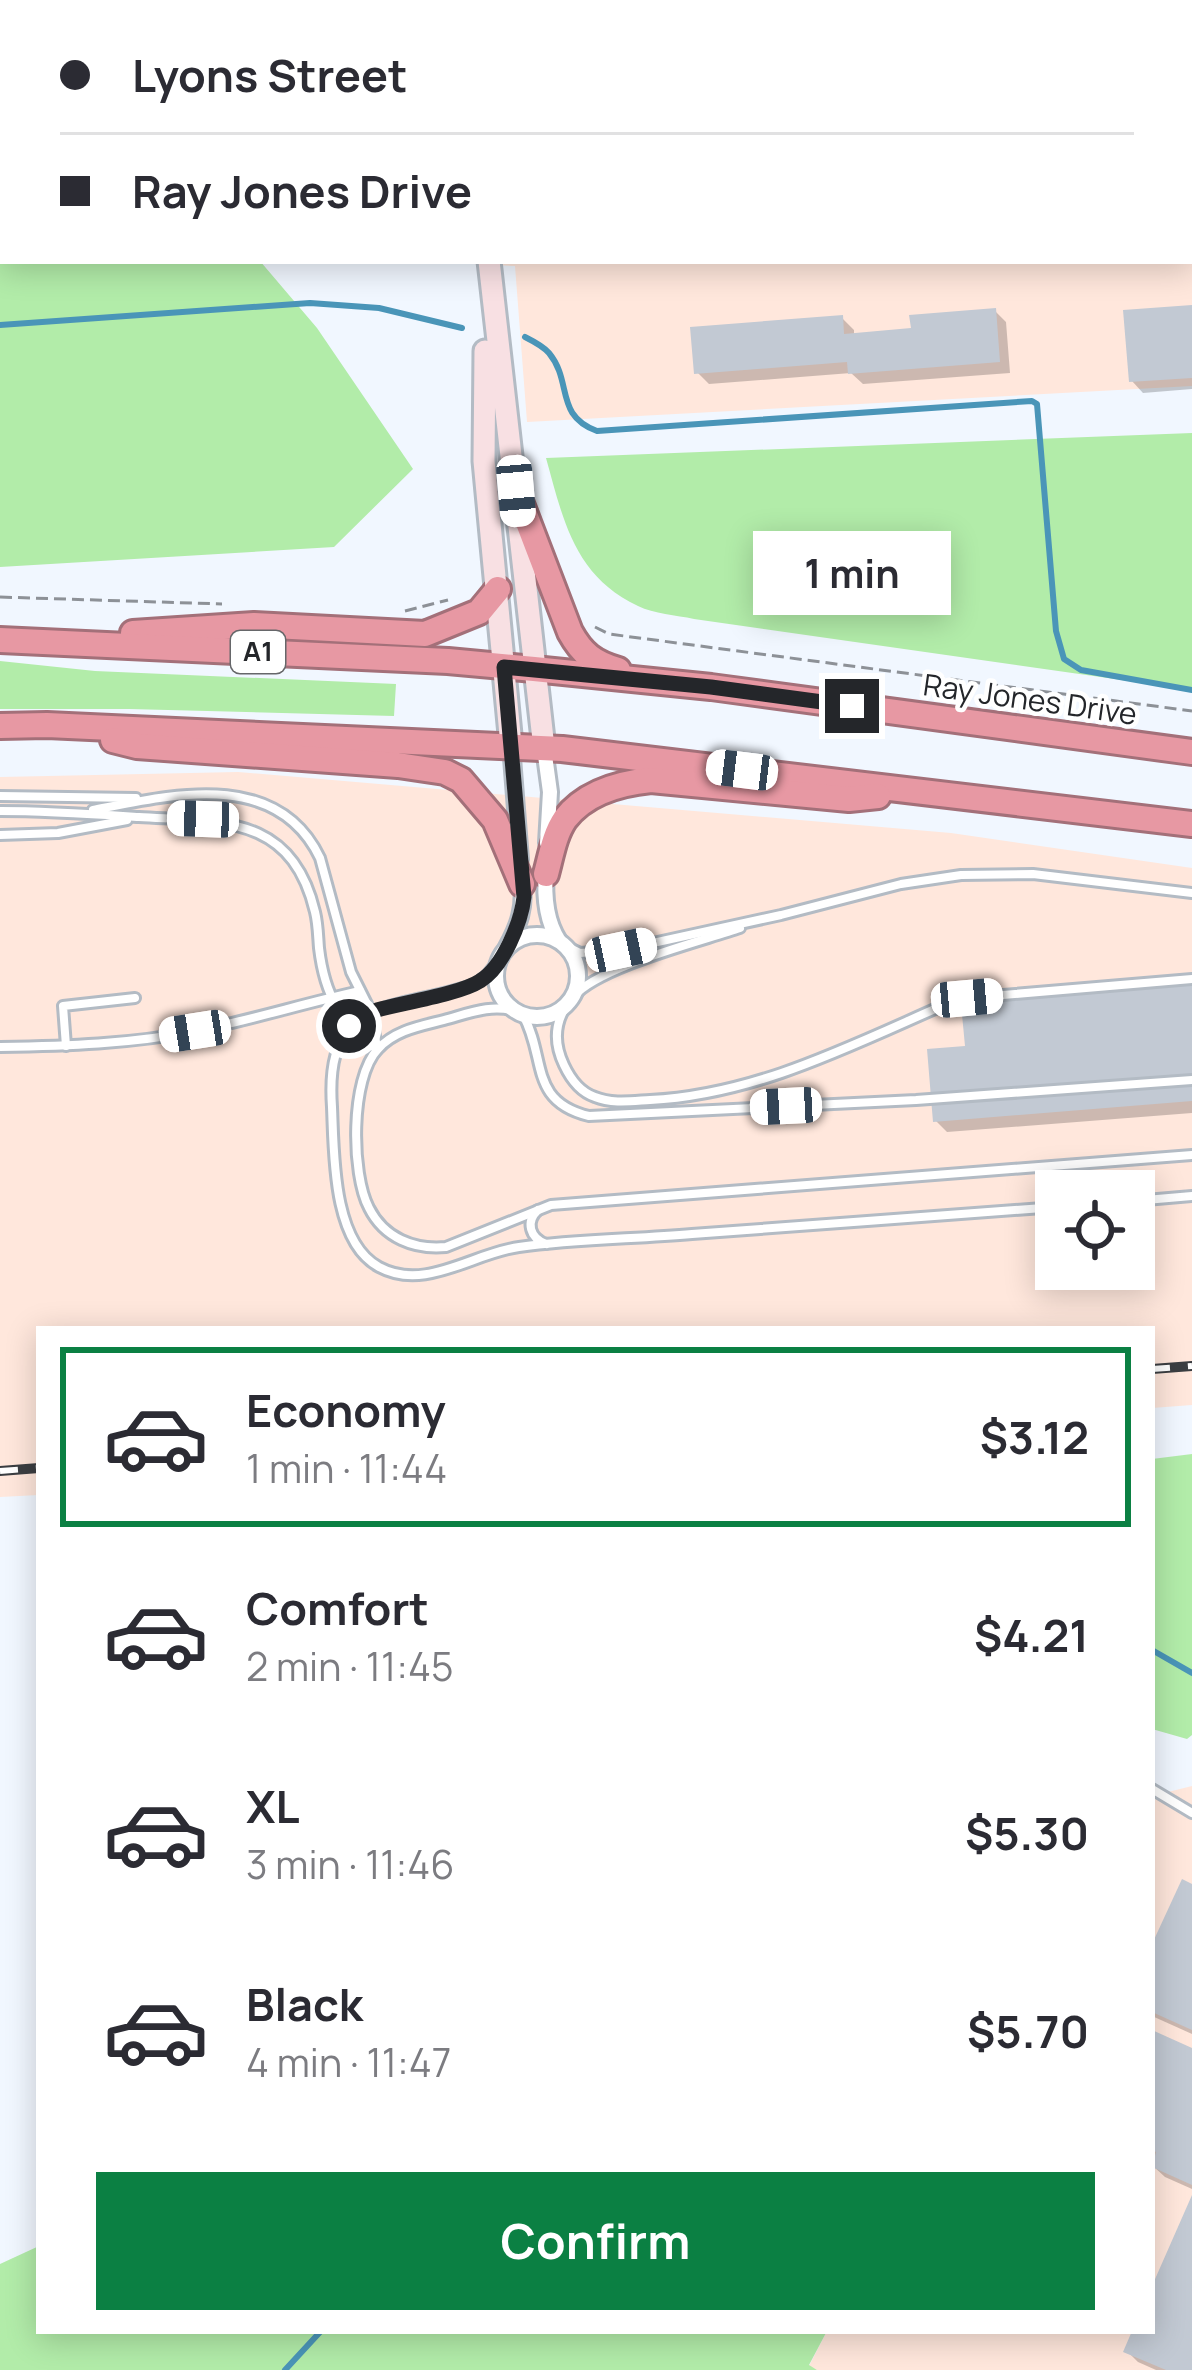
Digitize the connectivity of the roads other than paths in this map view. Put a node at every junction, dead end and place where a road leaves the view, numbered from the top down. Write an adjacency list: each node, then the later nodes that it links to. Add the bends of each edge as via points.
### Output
1 (478, 264): 4 (street, via 484,460)
2 (489, 264): 3 (street)
3 (516, 491): 7 (street); 8 (highway, via 580,649 596,663)
4 (498, 589): 5 (highway, via 479,612 425,634 254,626); 6 (street)
5 (6, 640): 6 (highway, Ray Jones Drive / A1)
6 (504, 667): 7 (highway, Ray Jones Drive / A1); 11 (street)
7 (534, 669): 8 (highway, Ray Jones Drive / A1); 12 (street)
8 (648, 680): 13 (highway, Ray Jones Drive / A1)
9 (47, 724): 10 (highway); 11 (highway); 23 (highway, via 137,746 445,772 495,820)
10 (0, 725)
11 (512, 745): 12 (highway); 23 (street)
12 (544, 748): 14 (highway); 22 (street)
13 (1192, 752)
14 (922, 791): 20 (highway); 22 (highway, via 849,799 627,782 566,818)
15 (0, 796): 16 (lane)
16 (155, 798): 18 (lane); 29 (lane, via 242,796 300,828 320,858)
17 (0, 811): 18 (lane)
18 (85, 812): 19 (lane)
19 (140, 817): 21 (lane); 30 (lane, via 238,825 287,852 311,896)
20 (1192, 824)
21 (0, 835)
22 (546, 874): 26 (street, via 551,926)
23 (522, 884): 27 (street, via 520,923)
24 (1192, 893): 25 (lane, via 992,873 901,884)
25 (782, 915): 26 (lane, via 621,950 580,953); 32 (lane, via 606,973)
26 (562, 944): 27 (street, via 536,934); 32 (street, via 578,970)
27 (502, 954): 33 (lane, via 475,984); 34 (street, via 497,983)
28 (1192, 979): 32 (lane, via 967,998 761,1081 656,1100 608,1101 578,1088 557,1041)
29 (360, 991): 30 (lane); 33 (lane)
30 (332, 997): 35 (lane); 36 (lane, via 195,1031)
31 (135, 998): 36 (lane, via 63,1006)
32 (570, 1001): 34 (street, via 547,1016)
33 (371, 1012): 35 (lane); 38 (lane)
34 (519, 1013): 38 (lane, via 491,1006 397,1034); 39 (lane, via 551,1096 590,1115)
35 (349, 1026): 38 (lane); 45 (lane, via 330,1078 337,1185 360,1251 382,1269 408,1275)
36 (66, 1046): 37 (lane)
37 (0, 1047)
38 (377, 1050): 43 (lane, via 361,1083 356,1133 369,1209 388,1232 408,1244 446,1247)
39 (1192, 1080)
40 (1192, 1155): 43 (lane)
41 (1192, 1196): 42 (lane)
42 (1155, 1199)
43 (544, 1206): 45 (lane, via 530,1225 533,1237)
44 (1035, 1209): 45 (lane)
45 (550, 1245)
46 (1155, 1791): 47 (lane)
47 (1192, 1813)

